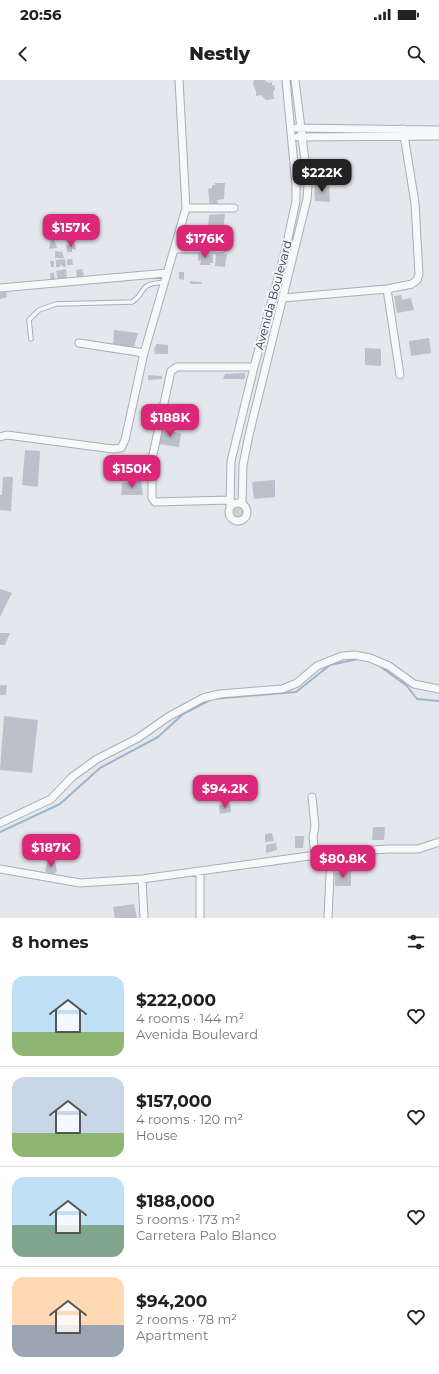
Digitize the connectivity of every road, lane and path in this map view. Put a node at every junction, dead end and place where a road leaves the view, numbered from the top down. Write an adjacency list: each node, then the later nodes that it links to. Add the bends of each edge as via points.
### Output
1 (179, 80): 11 (street)
2 (286, 80): 5 (street, Avenida Boulevard)
3 (295, 80): 4 (street, Avenida Boulevard)
4 (301, 128): 5 (street); 7 (street); 8 (street, Avenida Boulevard)
5 (291, 129): 10 (street, Avenida Boulevard)
6 (439, 130): 7 (street)
7 (404, 132): 8 (street); 9 (street); 18 (street, via 415,203 419,274 412,284)
8 (302, 136): 10 (street); 19 (street, Avenida Boulevard, via 308,184 307,199)
9 (439, 136)
10 (292, 138): 23 (street, Avenida Boulevard, via 296,202)
11 (186, 208): 12 (street); 13 (street)
12 (234, 208)
13 (175, 249): 14 (street); 15 (street)
14 (221, 249)
15 (167, 273): 16 (street); 17 (street)
16 (165, 282): 20 (lane, via 149,284 132,302 56,304 39,310 29,320); 22 (street)
17 (0, 288)
18 (387, 289): 19 (street); 24 (street)
19 (283, 298): 27 (street, Avenida Boulevard, via 243,465)
20 (31, 339)
21 (79, 343): 22 (street)
22 (144, 353): 25 (street, via 125,440 121,448 7,435)
23 (254, 367): 26 (street, Avenida Boulevard, via 231,461); 26 (street, via 173,368 152,459 152,498 155,502)
24 (400, 375)
25 (0, 437)
26 (230, 504): 27 (street); 27 (street, via 229,513 232,518 240,520 246,514)
27 (242, 504)
28 (439, 689): 30 (street, via 414,684 389,666 355,655 342,656 317,666 297,683 282,689 220,694 203,698 168,717 138,738 97,759 72,777 51,799)
29 (312, 797): 33 (street)
30 (0, 823)
31 (439, 842): 32 (street, via 418,849)
32 (332, 853): 33 (street); 39 (street)
33 (315, 855): 35 (street)
34 (0, 869): 36 (street, via 80,883)
35 (200, 872): 36 (street); 38 (street)
36 (142, 879): 37 (street)
37 (144, 918)
38 (200, 918)
39 (328, 918)

